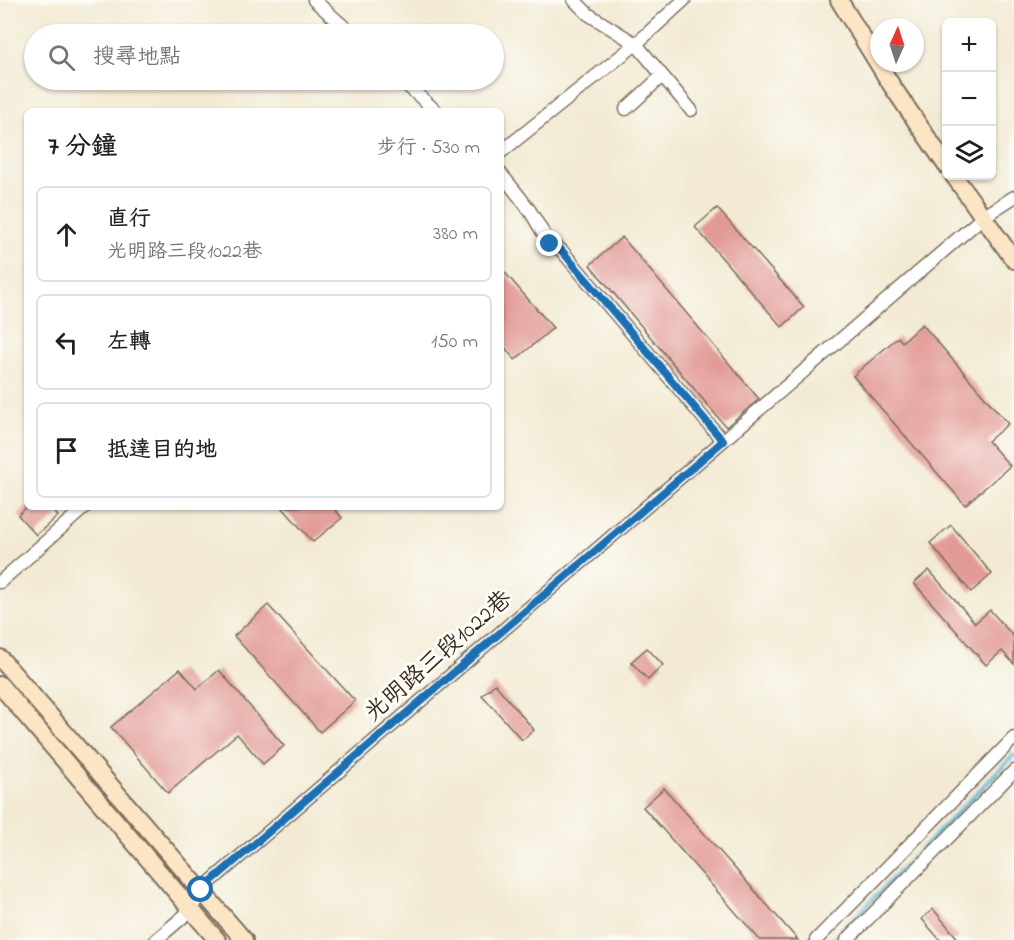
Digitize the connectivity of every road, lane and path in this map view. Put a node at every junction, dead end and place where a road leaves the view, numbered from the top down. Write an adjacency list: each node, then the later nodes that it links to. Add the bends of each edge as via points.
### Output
1 (314, 0): 5 (street)
2 (574, 0): 6 (street, via 588,14)
3 (684, 0): 6 (street)
4 (839, 0): 13 (street)
5 (341, 24)
6 (636, 44): 7 (street); 12 (street)
7 (662, 76): 10 (street); 11 (street)
8 (412, 90): 9 (street)
9 (433, 108)
10 (626, 109)
11 (691, 110)
12 (504, 150)
13 (942, 159)
14 (504, 178): 19 (street, via 532,215 540,233 562,251)
15 (957, 180): 17 (street)
16 (1014, 198): 17 (street, 光明路三段1022巷)
17 (982, 217): 18 (street); 19 (street, 光明路三段1022巷)
18 (1014, 260)
19 (723, 441): 26 (street, 光明路三段1022巷)
20 (83, 510): 21 (street)
21 (0, 582)
22 (0, 658): 26 (street)
23 (0, 685): 27 (street)
24 (1014, 738): 31 (street)
25 (1014, 771): 32 (street)
26 (201, 890): 27 (street, 光明路三段1022巷); 30 (street)
27 (191, 910): 28 (street); 29 (street)
28 (156, 940)
29 (217, 940)
30 (244, 940)
31 (816, 940)
32 (847, 940)

